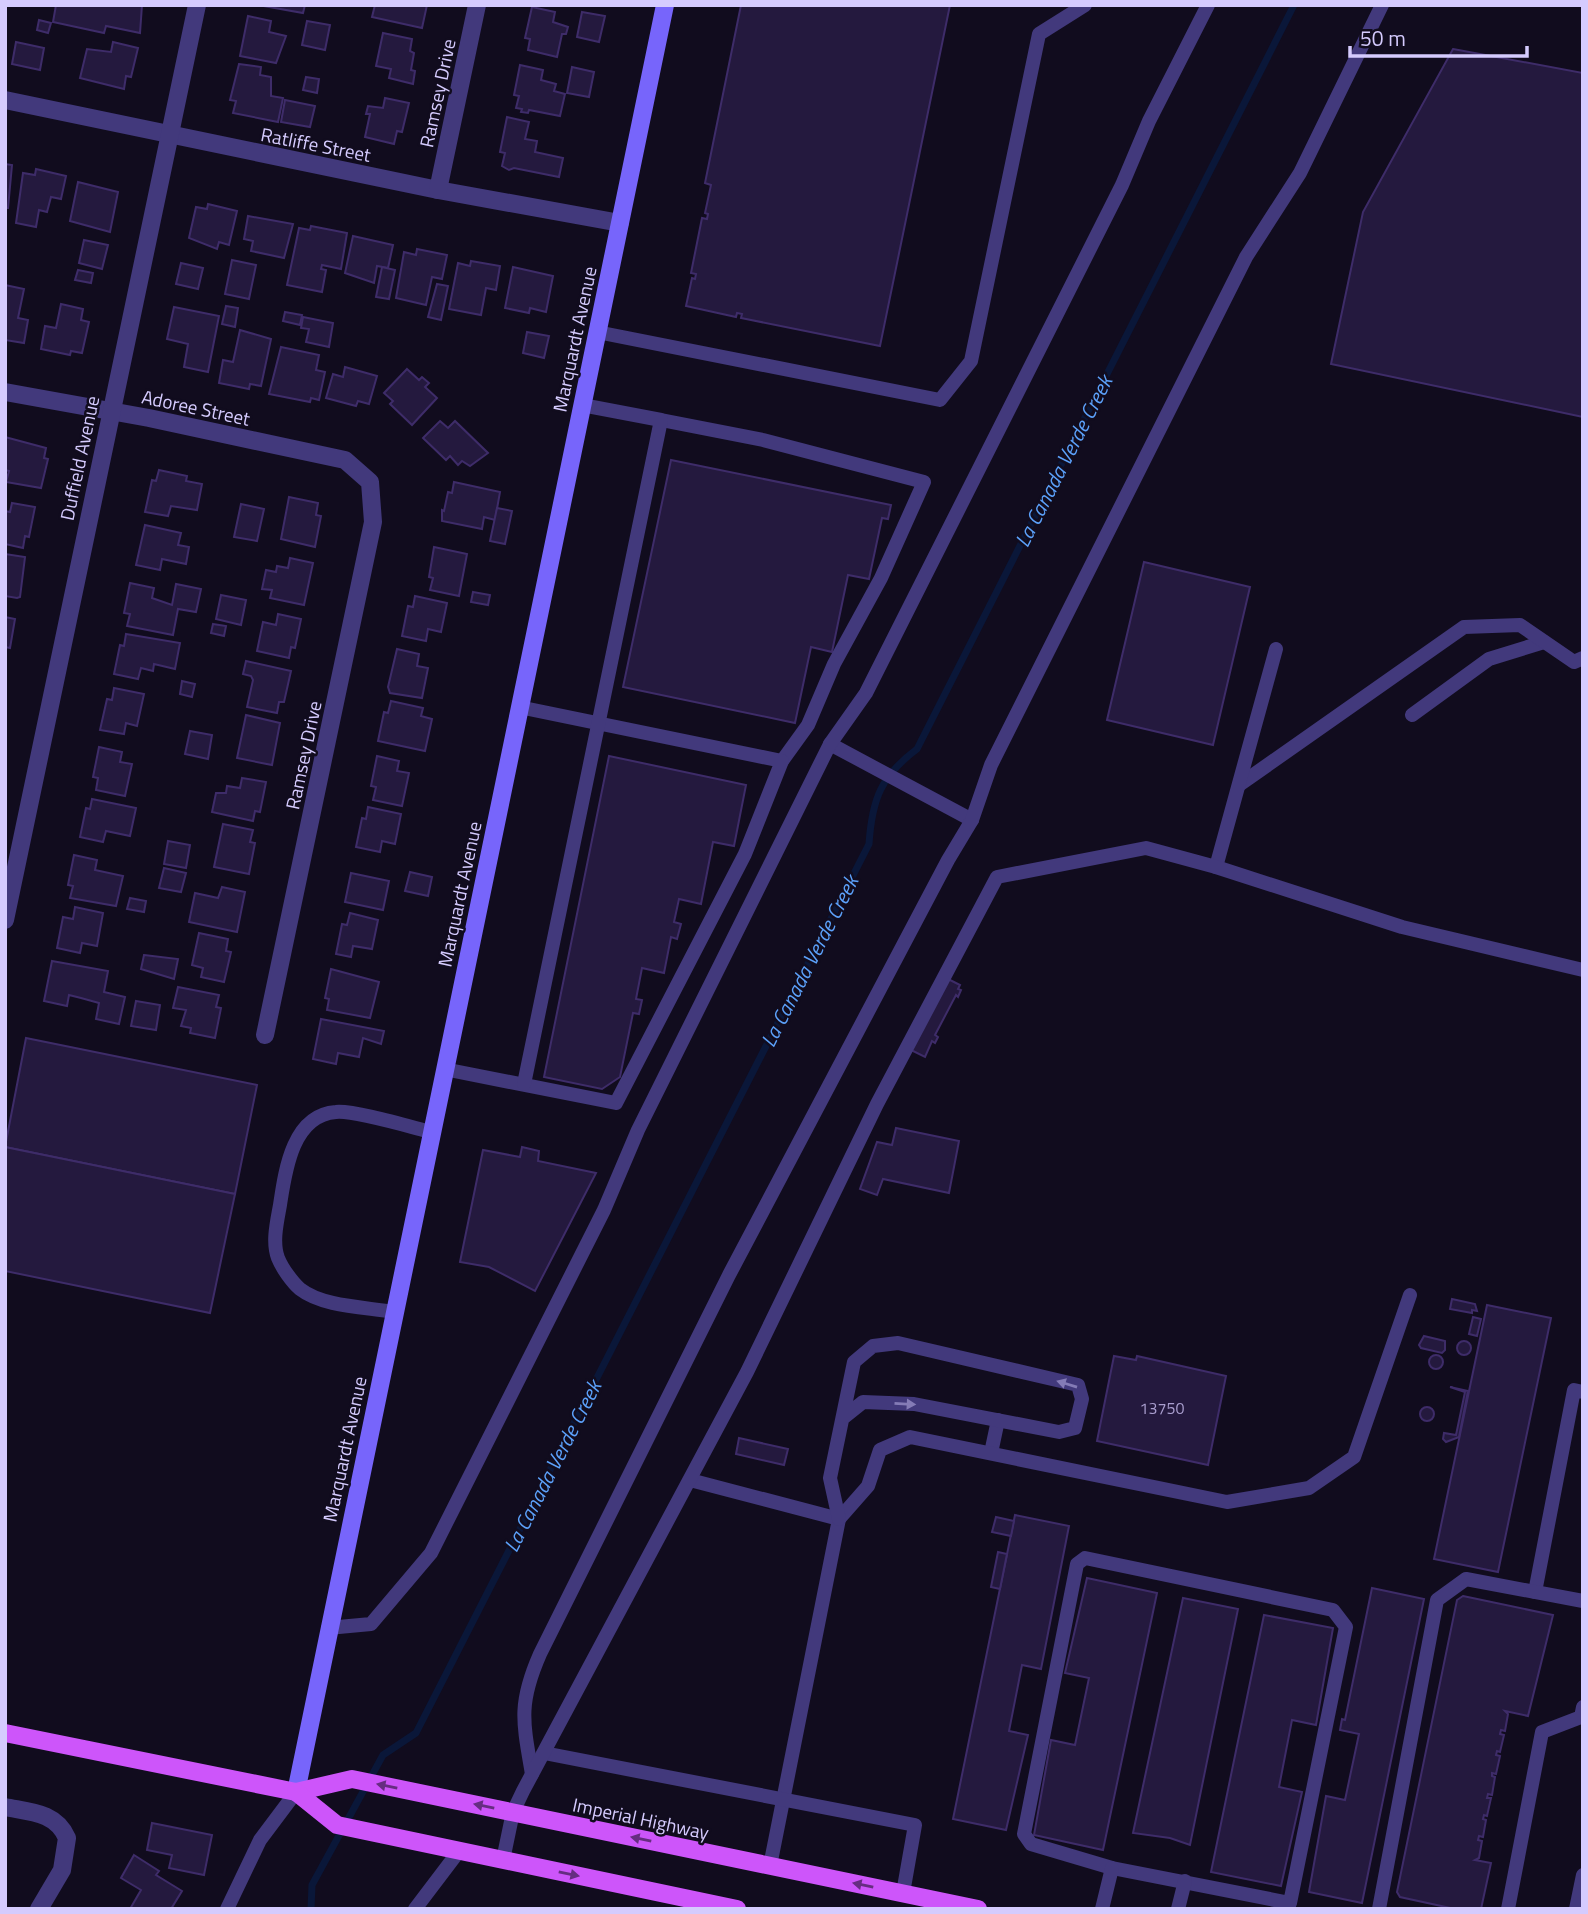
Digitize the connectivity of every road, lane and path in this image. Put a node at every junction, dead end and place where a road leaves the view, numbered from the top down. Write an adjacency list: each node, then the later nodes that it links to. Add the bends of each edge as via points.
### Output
1 (197, 5): 8 (street, Duffield Avenue)
2 (477, 5): 9 (street, Ramsey Drive)
3 (665, 5): 10 (street, Marquardt Avenue)
4 (1085, 5): 11 (lane, via 1039,34 971,361 940,400)
5 (1208, 5): 23 (lane, via 872,681)
6 (1382, 5): 26 (lane, via 1300,173 1246,257 991,765)
7 (5, 100): 8 (street, Ratliffe Street)
8 (169, 136): 9 (street, Ratliffe Street); 14 (street, Duffield Avenue)
9 (438, 190): 10 (street, Ratliffe Street)
10 (620, 223): 11 (street, Marquardt Avenue)
11 (597, 332): 13 (street, Marquardt Avenue)
12 (5, 392): 14 (street, Adoree Street)
13 (582, 405): 15 (lane); 20 (street, Marquardt Avenue)
14 (110, 411): 16 (street, Adoree Street, via 345,460); 28 (street, Duffield Avenue)
15 (661, 420): 22 (lane); 24 (lane, via 763,440 923,482 808,725)
16 (370, 482): 30 (street, Ramsey Drive, via 373,522)
17 (1544, 642): 19 (lane, via 1574,662); 21 (lane, via 1489,659); 25 (lane, via 1520,625 1464,627)
18 (1276, 649): 25 (lane)
19 (1583, 658)
20 (519, 707): 22 (lane); 31 (street, Marquardt Avenue)
21 (1412, 715)
22 (596, 723): 24 (lane); 32 (lane)
23 (830, 744): 26 (lane); 44 (lane, via 431,1553 371,1624)
24 (782, 761): 32 (lane, via 745,854 616,1102)
25 (1239, 785): 27 (lane)
26 (972, 820): 50 (lane, via 729,1275 540,1654 526,1687 522,1718)
27 (1216, 867): 29 (lane, via 1402,927); 40 (lane, via 1146,848 997,877 877,1104)
28 (5, 920)
29 (1583, 970)
30 (265, 1035)
31 (444, 1069): 32 (lane); 33 (street, Marquardt Avenue)
32 (524, 1084)
33 (431, 1132): 35 (street, Marquardt Avenue); 35 (lane, via 337,1112 315,1119 288,1159 275,1235 277,1258 288,1275 300,1289 315,1296)
34 (1410, 1294): 39 (lane, via 1354,1457 1309,1488 1227,1502)
35 (394, 1312): 44 (street, Marquardt Avenue)
36 (1583, 1392): 42 (lane, via 1574,1390)
37 (842, 1418): 38 (lane, one-way to 38, via 863,1402 914,1404); 38 (lane, one-way to 37, via 1059,1432 1075,1428 1082,1399 1078,1385 898,1343 873,1346 854,1362); 41 (lane, via 830,1478)
38 (998, 1420): 39 (lane)
39 (991, 1453): 41 (lane, via 910,1437 900,1441 880,1450 868,1486)
40 (690, 1480): 41 (lane); 49 (lane)
41 (839, 1520): 52 (lane)
42 (1535, 1592): 43 (lane); 69 (lane, via 1466,1579 1437,1600)
43 (1583, 1601)
44 (328, 1628): 51 (street, Marquardt Avenue)
45 (1583, 1707): 46 (lane, via 1581,1717)
46 (1560, 1725): 47 (lane); 70 (lane, via 1542,1732)
47 (1583, 1730)
48 (5, 1733): 51 (main road, Imperial Highway)
49 (544, 1753): 50 (lane); 52 (lane)
50 (532, 1774): 54 (lane)
51 (304, 1793): 54 (main road, Imperial Highway, one-way to 51, via 352,1779); 55 (main road, Imperial Highway, via 337,1825); 63 (lane, via 260,1840)
52 (784, 1801): 57 (lane); 61 (lane, via 915,1825)
53 (5, 1807): 62 (street, via 46,1815 64,1830 67,1847 62,1870)
54 (513, 1812): 56 (lane); 57 (main road, Imperial Highway, one-way to 54)
55 (458, 1851): 56 (main road, Imperial Highway); 64 (lane)
56 (503, 1860): 65 (main road, Imperial Highway, one-way to 65)
57 (770, 1866): 61 (main road, Imperial Highway, one-way to 57)
58 (1112, 1868): 60 (lane); 60 (lane, via 1031,1844 1024,1835 1077,1564 1085,1558 1334,1610 1346,1627 1290,1903); 67 (lane)
59 (1583, 1875): 71 (lane)
60 (1185, 1881): 68 (lane)
61 (903, 1893): 66 (main road, Imperial Highway)
62 (38, 1909)
63 (227, 1909)
64 (415, 1909)
65 (737, 1909)
66 (978, 1909)
67 (1102, 1909)
68 (1178, 1909)
69 (1379, 1909)
70 (1508, 1909)
71 (1576, 1909)

